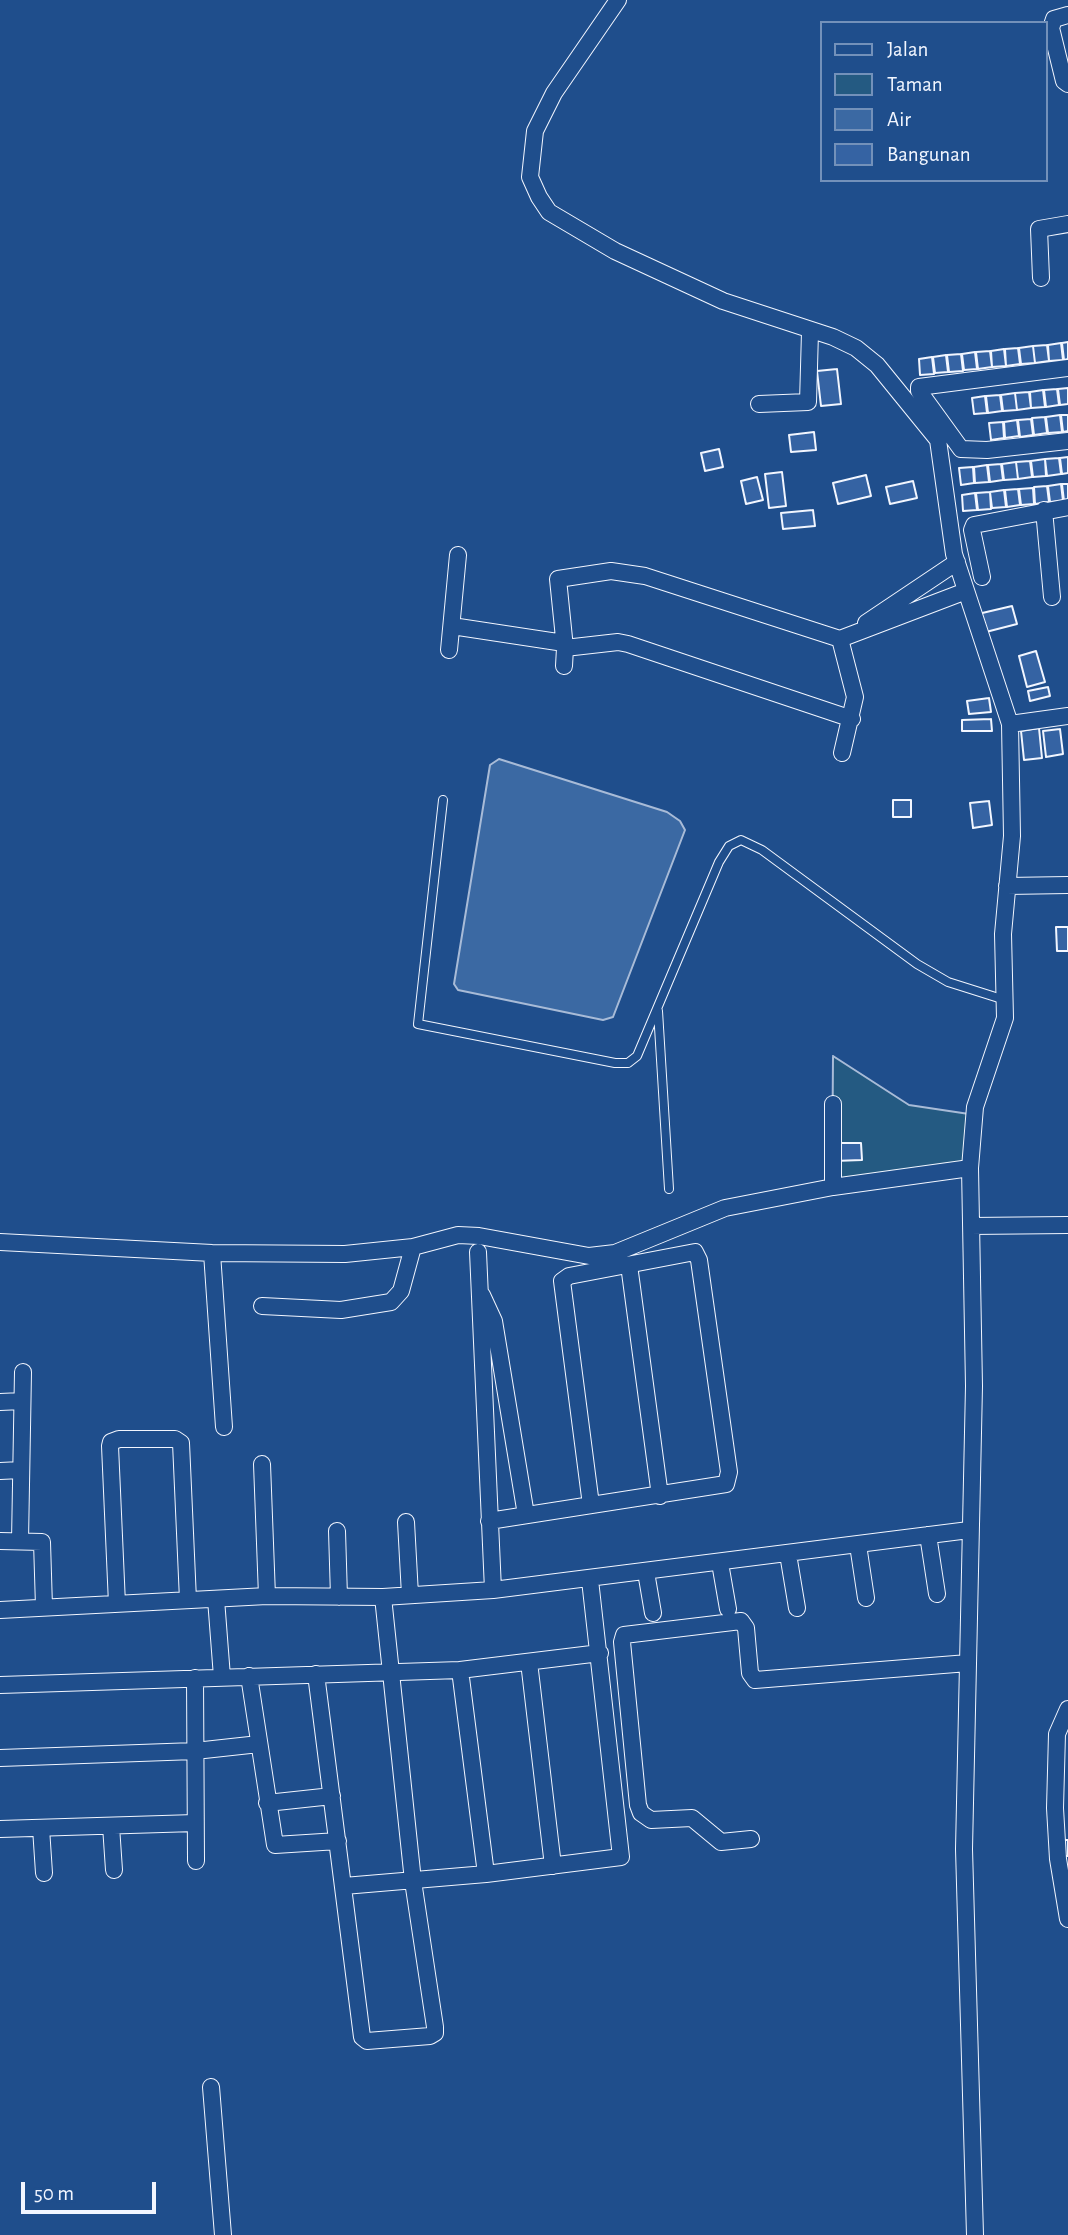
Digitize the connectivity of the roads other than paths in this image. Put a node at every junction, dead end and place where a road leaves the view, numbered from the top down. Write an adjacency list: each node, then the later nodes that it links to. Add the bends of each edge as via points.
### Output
1 (618, 0): 6 (street, via 554,93 535,131 530,177 539,197 549,212 615,251 723,301)
2 (1068, 15): 3 (street, via 1054,19 1051,28)
3 (1068, 84)
4 (1068, 223): 5 (street, via 1039,229)
5 (1041, 278)
6 (810, 332): 8 (street, via 808,402); 13 (street, via 833,337 867,357 936,435)
7 (1068, 368): 9 (street, via 919,387 961,449)
8 (759, 404)
9 (1068, 441)
10 (1068, 507): 11 (street)
11 (1044, 510): 14 (street, via 974,525); 16 (street)
12 (458, 555): 17 (street)
13 (957, 562): 15 (street); 18 (street)
14 (982, 577)
15 (966, 591): 18 (street); 24 (street)
16 (1052, 597)
17 (452, 626): 19 (street); 20 (street)
18 (840, 639): 19 (street, via 645,576 611,571 558,579); 23 (street, via 854,688)
19 (565, 645): 21 (street); 23 (street, via 628,644)
20 (449, 650)
21 (564, 666)
22 (1068, 716): 24 (street)
23 (852, 719): 25 (street)
24 (1010, 724): 28 (street, via 1012,836)
25 (842, 753)
26 (443, 800): 30 (lane, via 418,1024 628,1063 637,1056)
27 (1068, 885): 28 (street)
28 (1007, 886): 29 (street)
29 (1004, 1000): 30 (lane, via 948,982 917,964 762,850 741,840 729,846 719,862); 32 (street, via 1002,1029 975,1107)
30 (657, 1008): 34 (lane)
31 (833, 1104): 33 (street)
32 (970, 1168): 33 (street); 36 (street)
33 (833, 1187): 38 (street, via 725,1208 615,1253 589,1256 458,1235)
34 (669, 1189)
35 (1068, 1225): 36 (street)
36 (971, 1226): 56 (street, via 974,1386)
37 (0, 1242): 39 (street)
38 (413, 1247): 39 (street, via 345,1254); 43 (street, via 401,1291 391,1302 341,1310)
39 (212, 1252): 47 (street)
40 (478, 1252): 42 (street)
41 (629, 1265): 51 (street); 51 (street, via 687,1251 695,1252 699,1260 729,1472 726,1484); 52 (street, via 562,1281)
42 (479, 1291): 53 (street, via 494,1321); 54 (street)
43 (262, 1306)
44 (23, 1372): 45 (street)
45 (22, 1401): 46 (street); 49 (street)
46 (0, 1402)
47 (224, 1427)
48 (262, 1464): 69 (street)
49 (21, 1470): 50 (street); 60 (street)
50 (0, 1471)
51 (660, 1496): 52 (street)
52 (591, 1505): 53 (street)
53 (526, 1515): 54 (street)
54 (489, 1521): 66 (street)
55 (406, 1522): 68 (street)
56 (969, 1530): 58 (street); 83 (street)
57 (337, 1531): 70 (street)
58 (928, 1535): 61 (street); 67 (street)
59 (0, 1541): 60 (street)
60 (20, 1541): 76 (street, via 42,1542)
61 (858, 1545): 62 (street); 72 (street)
62 (788, 1554): 63 (street); 77 (street)
63 (720, 1563): 64 (street); 78 (street)
64 (646, 1572): 65 (street); 80 (street)
65 (590, 1580): 66 (street); 81 (street)
66 (493, 1590): 68 (street)
67 (937, 1594)
68 (411, 1595): 71 (street)
69 (267, 1596): 70 (street); 73 (street)
70 (339, 1597): 71 (street)
71 (383, 1597): 85 (street)
72 (866, 1598)
73 (216, 1599): 74 (street); 88 (street)
74 (188, 1600): 75 (street); 75 (street, via 181,1443 175,1439 119,1439 110,1446)
75 (117, 1604): 76 (street)
76 (44, 1607): 79 (street)
77 (797, 1608)
78 (728, 1609)
79 (0, 1610)
80 (653, 1613)
81 (600, 1653): 82 (street); 106 (street, via 621,1857)
82 (529, 1662): 84 (street); 106 (street)
83 (968, 1664): 102 (street, via 755,1681 741,1621 624,1635 642,1813 651,1820 692,1818 721,1842); 115 (street, via 964,1849)
84 (460, 1670): 85 (street); 109 (street)
85 (390, 1673): 86 (street); 110 (street)
86 (316, 1674): 87 (street); 96 (street)
87 (249, 1676): 88 (street); 92 (street)
88 (222, 1677): 89 (street)
89 (195, 1678): 90 (street); 93 (street)
90 (0, 1685)
91 (1066, 1713): 95 (street, via 1057,1734)
92 (259, 1744): 93 (street); 97 (street)
93 (195, 1751): 94 (street); 98 (street)
94 (0, 1758)
95 (1062, 1777): 104 (street)
96 (332, 1796): 97 (street); 103 (street)
97 (267, 1803): 103 (street, via 275,1845)
98 (195, 1823): 99 (street); 105 (street)
99 (111, 1826): 100 (street); 107 (street)
100 (41, 1828): 101 (street); 108 (street)
101 (0, 1829)
102 (751, 1839)
103 (338, 1841): 111 (street)
104 (1063, 1859): 112 (street)
105 (196, 1861)
106 (553, 1866): 109 (street)
107 (114, 1870)
108 (44, 1873)
109 (486, 1874): 110 (street)
110 (413, 1881): 111 (street); 111 (street, via 435,2033 367,2041 362,2034)
111 (344, 1886)
112 (1068, 1919)
113 (211, 2087): 114 (street)
114 (223, 2235)
115 (975, 2235)

